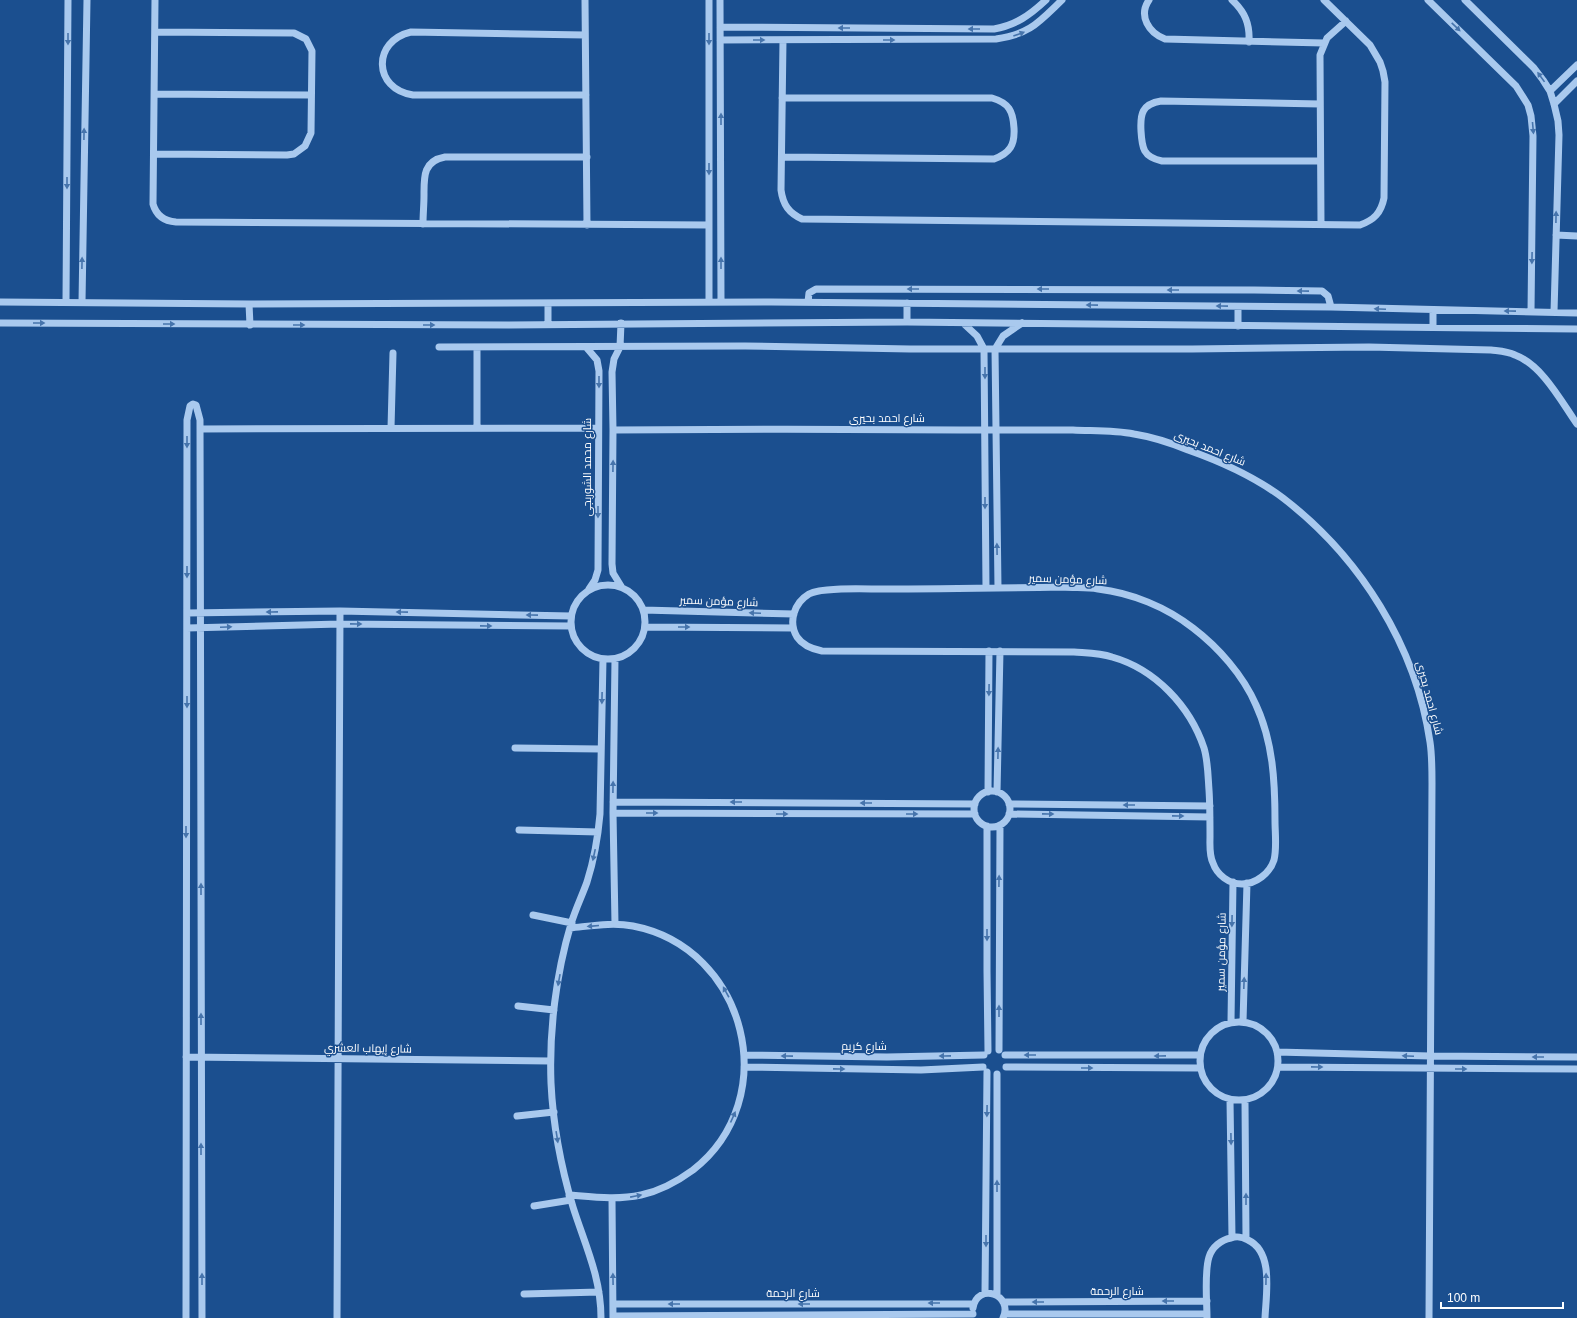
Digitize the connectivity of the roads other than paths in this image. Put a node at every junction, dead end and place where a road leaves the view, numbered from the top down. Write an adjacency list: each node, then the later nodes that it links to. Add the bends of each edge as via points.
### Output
1 (68, 0): 42 (street, one-way to 42)
2 (87, 0): 43 (street, one-way to 2)
3 (155, 0): 16 (street)
4 (585, 0): 17 (street)
5 (709, 0): 38 (street, one-way to 38)
6 (720, 0): 15 (street)
7 (1046, 0): 15 (street, one-way to 15, via 1025,18 994,29)
8 (1062, 0): 19 (street, one-way to 8, via 1004,38 1036,26)
9 (1149, 0): 20 (street, via 1145,10 1147,25 1151,32 1164,39)
10 (1232, 0): 20 (street, via 1245,15 1250,33)
11 (1324, 0): 14 (street)
12 (1428, 0): 53 (street, one-way to 53, via 1516,86 1528,105 1533,136)
13 (1466, 0): 24 (street, one-way to 13, via 1534,68)
14 (1346, 21): 21 (street); 36 (street, via 1370,45 1383,72 1384,198 1379,212 1360,225)
15 (720, 27): 18 (street)
16 (155, 32): 25 (street); 26 (street, via 300,35 312,51)
17 (585, 35): 27 (street); 27 (street, via 411,32 403,34 389,44 382,60 390,85 405,94)
18 (720, 40): 19 (street, one-way to 19); 45 (street, one-way to 18)
19 (783, 40): 28 (street)
20 (1249, 42): 21 (street)
21 (1324, 43): 29 (street, via 1320,60)
22 (1577, 65): 24 (street)
23 (1577, 81): 30 (street)
24 (1550, 91): 30 (street)
25 (154, 94): 26 (street); 31 (street)
26 (311, 95): 31 (street, via 311,133 305,146 294,154)
27 (586, 95): 32 (street)
28 (782, 98): 33 (street); 33 (street, via 992,98 1010,109 1013,116 1014,138 1007,152 994,159)
29 (1320, 104): 34 (street); 34 (street, via 1161,101 1148,106 1140,117 1142,145 1155,160)
30 (1554, 104): 39 (street, one-way to 30, via 1558,121)
31 (154, 154): 35 (street, via 153,204 157,213 170,222)
32 (587, 157): 35 (street, via 439,158 433,161 425,172); 37 (street)
33 (782, 157): 36 (street, via 783,200 787,209 802,219)
34 (1320, 161): 36 (street)
35 (423, 224): 37 (street)
36 (1321, 224)
37 (588, 225): 38 (street)
38 (709, 225): 44 (street)
39 (1556, 235): 40 (street); 54 (street)
40 (1577, 236)
41 (0, 302): 42 (street)
42 (66, 302): 43 (street)
43 (82, 302): 49 (street)
44 (709, 302): 45 (street); 47 (street)
45 (721, 302): 46 (street)
46 (808, 302): 48 (street); 51 (street, one-way to 46, via 1328,296 1322,291 1254,290 816,289 809,293)
47 (548, 303): 49 (street); 62 (street)
48 (907, 303): 50 (street, one-way to 48); 56 (street)
49 (249, 304): 61 (street)
50 (1238, 307): 51 (street); 63 (street)
51 (1331, 308): 52 (street, one-way to 51)
52 (1433, 310): 53 (street, one-way to 52); 64 (street)
53 (1531, 312): 54 (street)
54 (1554, 312): 55 (street)
55 (1577, 313)
56 (907, 322): 58 (street); 59 (street)
57 (0, 323): 61 (street, one-way to 61)
58 (621, 323): 62 (street); 69 (street)
59 (963, 323): 60 (street); 70 (street, via 977,336)
60 (1022, 323): 63 (street); 71 (street, via 1003,336)
61 (250, 324): 62 (street, one-way to 62)
62 (548, 324)
63 (1238, 326): 64 (street)
64 (1433, 327): 65 (street)
65 (1577, 329)
66 (439, 347): 67 (street)
67 (477, 347): 68 (street); 75 (street)
68 (586, 347): 69 (street); 76 (street, شارع محمد الشوربجى, one-way to 76, via 594,355 598,366)
69 (620, 347): 70 (street); 78 (street, via 612,366)
70 (984, 349): 71 (street); 79 (street, one-way to 79)
71 (995, 349): 73 (street, via 1192,350 1369,347 1504,351 1522,358 1537,369); 80 (street)
72 (393, 353): 74 (street)
73 (1577, 424)
74 (392, 428): 75 (street); 77 (street)
75 (477, 428): 76 (street)
76 (598, 428): 84 (street, شارع محمد الشوربجى, one-way to 84, via 598,570)
77 (200, 429): 87 (street, one-way to 87, via 200,414 193,404 190,406 187,420); 88 (street)
78 (613, 430): 79 (street, شارع احمد بحيرى); 81 (street, one-way to 78, via 613,574 612,564)
79 (985, 430): 80 (street, شارع احمد بحيرى); 82 (street, one-way to 82)
80 (996, 430): 83 (street, one-way to 80); 132 (street, شارع احمد بحيرى, via 1136,434 1213,459 1249,476 1284,498 1319,529 1366,585 1402,645 1421,702 1431,743)
81 (620, 586): 84 (street, via 605,584); 85 (street, via 634,596)
82 (986, 588): 83 (street, شارع مؤمن سمير); 89 (street, شارع مؤمن سمير, via 818,591 803,599)
83 (998, 588): 118 (street, شارع مؤمن سمير, via 1097,589 1147,601 1192,627 1210,642 1232,668 1256,703 1265,727 1274,770 1274,859 1264,875)
84 (589, 590): 90 (street, via 577,601)
85 (643, 610): 89 (street, شارع مؤمن سمير, one-way to 85); 93 (street)
86 (340, 611): 88 (street, one-way to 88); 90 (street, one-way to 86); 91 (street)
87 (187, 613): 88 (street); 94 (street)
88 (200, 613): 95 (street)
89 (794, 614): 96 (street, شارع مؤمن سمير)
90 (571, 616): 92 (street)
91 (340, 624): 92 (street, one-way to 92); 95 (street, one-way to 91); 136 (street)
92 (571, 626): 99 (street, via 576,640 585,652)
93 (645, 627): 96 (street, one-way to 96); 100 (street, via 635,648)
94 (187, 628): 95 (street); 133 (street, one-way to 133)
95 (200, 628): 134 (street, one-way to 95)
96 (793, 628): 97 (street, via 804,644 822,651)
97 (989, 651): 98 (street); 103 (street, one-way to 103)
98 (1000, 652): 104 (street, one-way to 98); 108 (street, via 1074,652 1112,657 1139,669 1159,682 1186,711 1201,740 1205,750)
99 (603, 659): 100 (street); 102 (street, one-way to 102)
100 (615, 659): 105 (street, one-way to 100)
101 (515, 748): 102 (street)
102 (601, 749): 116 (street)
103 (988, 792): 104 (street); 106 (street, via 982,794)
104 (997, 792): 107 (street)
105 (613, 802): 106 (street, one-way to 105); 109 (street)
106 (975, 804): 110 (street)
107 (1009, 804): 108 (street, one-way to 107); 111 (street)
108 (1210, 806): 112 (street)
109 (613, 813): 110 (street, one-way to 110); 120 (street)
110 (975, 814): 114 (street, via 981,824)
111 (1009, 814): 112 (street, one-way to 112); 113 (street)
112 (1210, 817): 117 (street, via 1212,862 1224,878)
113 (1000, 825): 114 (street); 128 (street, one-way to 113)
114 (987, 826): 127 (street, one-way to 127)
115 (519, 830): 116 (street)
116 (598, 832): 121 (street, one-way to 121, via 587,881)
117 (1233, 882): 118 (street); 124 (street, شارع مؤمن سمير, one-way to 124)
118 (1247, 884): 125 (street, one-way to 118)
119 (533, 915): 121 (street)
120 (615, 924): 121 (street, one-way to 121); 129 (street, one-way to 120, via 738,1019 731,1002 711,971 684,946 668,937 651,930)
121 (571, 925): 123 (street, one-way to 123)
122 (518, 1006): 123 (street)
123 (554, 1010): 137 (street)
124 (1231, 1022): 125 (street); 130 (street, via 1219,1026 1210,1034)
125 (1243, 1022): 126 (street, via 1255,1025 1265,1032 1273,1041)
126 (1277, 1052): 132 (street, one-way to 126); 140 (street)
127 (986, 1053): 128 (street, via 994,1049); 131 (street, شارع كريم, one-way to 131, via 887,1057); 143 (street, via 982,1061)
128 (1002, 1053): 130 (street, one-way to 128); 139 (street, via 1007,1061)
129 (744, 1055): 131 (street, شارع كريم, one-way to 129); 138 (street)
130 (1199, 1055): 141 (street)
131 (809, 1056): 142 (street)
132 (1430, 1056): 135 (street, one-way to 132); 144 (street, شارع احمد بحيرى)
133 (186, 1057): 134 (street, شارع إيهاب العشري); 168 (street)
134 (201, 1057): 136 (street, شارع إيهاب العشري); 169 (street, one-way to 134)
135 (1577, 1057)
136 (338, 1058): 137 (street, شارع إيهاب العشري); 170 (street)
137 (550, 1062): 149 (street)
138 (744, 1067): 142 (street, شارع كريم); 152 (street, one-way to 138, via 643,1195 658,1190 686,1175 710,1154 720,1142 735,1114 743,1083)
139 (1006, 1067): 141 (street, one-way to 141); 146 (street)
140 (1278, 1067): 144 (street, one-way to 144); 148 (street, via 1270,1085 1255,1098)
141 (1199, 1068): 147 (street, via 1203,1080 1210,1089)
142 (809, 1069): 143 (street, شارع كريم, one-way to 143)
143 (985, 1069): 146 (street); 157 (street, one-way to 157)
144 (1430, 1069): 145 (street, one-way to 145); 173 (street, شارع احمد بحيرى)
145 (1577, 1069)
146 (997, 1074): 159 (street, one-way to 146)
147 (1230, 1100): 148 (street); 154 (street, one-way to 154)
148 (1245, 1101): 155 (street, one-way to 148)
149 (554, 1112): 150 (street); 151 (street, one-way to 151, via 559,1151)
150 (517, 1116)
151 (570, 1197): 152 (street); 153 (street); 156 (street, via 595,1270)
152 (612, 1199): 162 (street, one-way to 152)
153 (534, 1206)
154 (1232, 1237): 155 (street); 160 (street, via 1222,1240 1209,1256)
155 (1246, 1238): 172 (street, one-way to 155, via 1266,1264 1260,1248)
156 (599, 1292): 158 (street); 171 (street)
157 (985, 1293): 159 (street); 163 (street)
158 (524, 1294)
159 (997, 1295): 161 (street)
160 (1207, 1301): 161 (street, شارع الرحمة, one-way to 161); 166 (street)
161 (1003, 1302): 165 (street)
162 (613, 1304): 163 (street, شارع الرحمة, one-way to 162); 167 (street)
163 (973, 1304): 164 (street)
164 (974, 1316): 167 (street, شارع الرحمة)
165 (1004, 1316): 166 (street, شارع الرحمة)
166 (1207, 1316)
167 (613, 1317)
168 (186, 1318)
169 (202, 1318)
170 (337, 1318)
171 (601, 1318)
172 (1265, 1318)
173 (1429, 1318)

